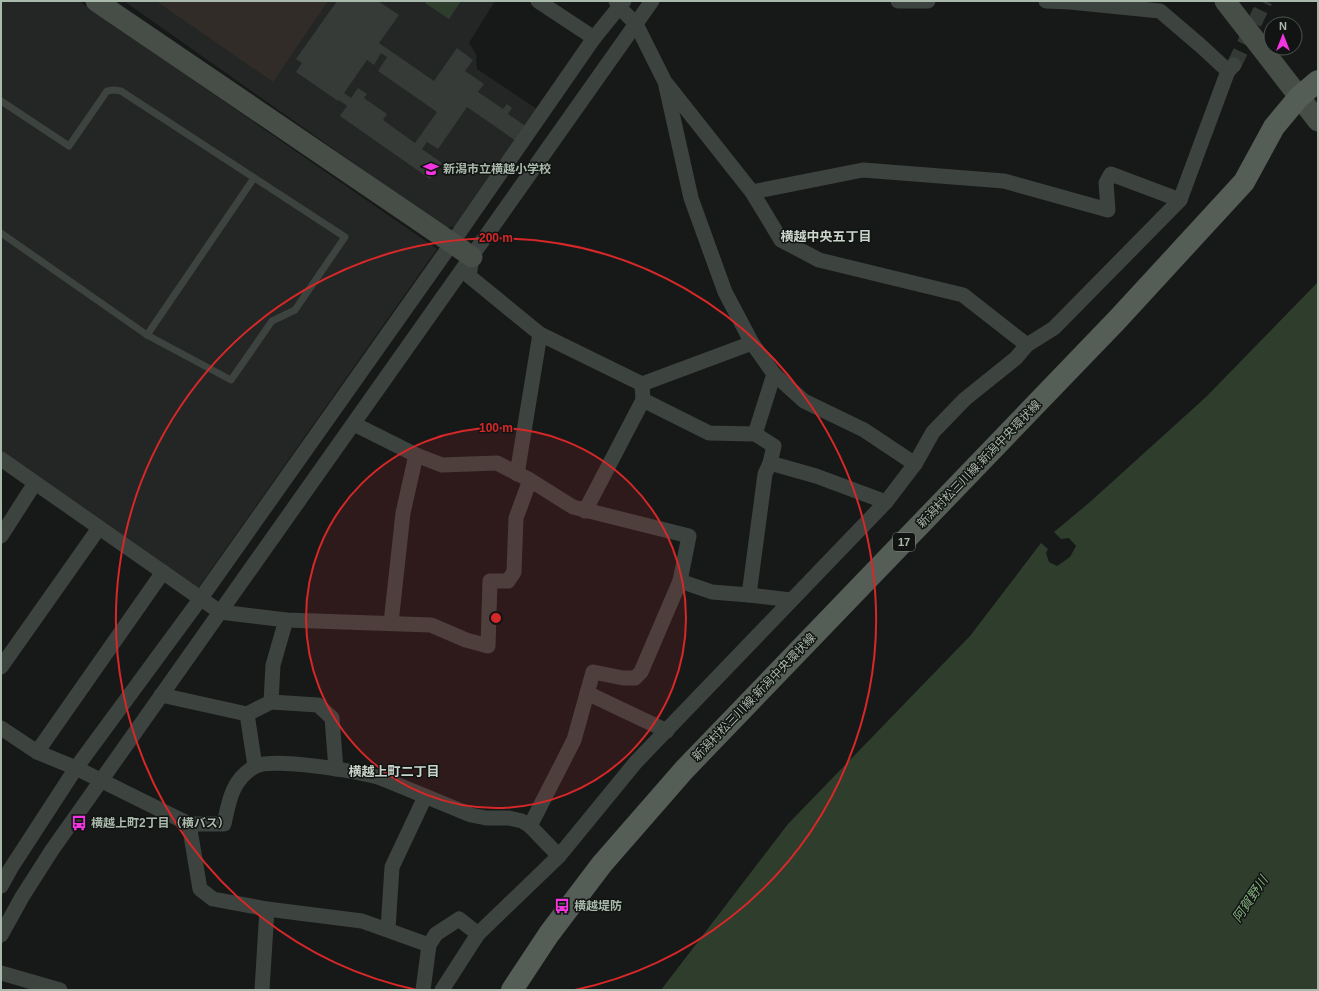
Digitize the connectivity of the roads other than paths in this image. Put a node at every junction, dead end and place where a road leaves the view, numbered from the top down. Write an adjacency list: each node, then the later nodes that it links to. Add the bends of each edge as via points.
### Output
1 (96, 1): 20 (street)
2 (538, 1): 10 (street)
3 (652, 1): 9 (street)
4 (898, 1): 5 (street)
5 (928, 1)
6 (1046, 1): 18 (street, via 1160,11 1231,68)
7 (1225, 1): 13 (street)
8 (620, 3): 9 (street); 10 (street)
9 (636, 24): 12 (street); 21 (street)
10 (594, 38): 20 (street)
11 (1318, 81): 13 (main road, 新潟村松三川線;新潟中央環状線 / 17)
12 (665, 82): 17 (street); 24 (street, via 691,198 725,292)
13 (1299, 97): 15 (street); 76 (main road, 新潟村松三川線;新潟中央環状線 / 17, via 1274,127 1244,182 1112,326 684,770 602,864 549,934)
14 (1, 101): 16 (lane, via 69,146 107,91 121,91)
15 (1318, 121)
16 (254, 178): 23 (lane); 23 (lane, via 345,237 295,310 272,321 231,380)
17 (752, 192): 18 (street, via 863,170 1004,181 1108,210 1106,182 1112,174); 25 (street, via 781,240 819,260 964,295)
18 (1180, 200): 25 (street, via 1054,328)
19 (1, 233): 23 (lane)
20 (452, 243): 21 (street); 44 (street)
21 (472, 257): 22 (street, via 469,276); 29 (street)
22 (540, 334): 27 (street); 35 (street)
23 (147, 335)
24 (752, 343): 26 (street); 27 (street)
25 (1027, 344): 34 (street, via 1016,358 965,399 933,432)
26 (774, 374): 30 (street); 34 (street, via 804,401 864,430)
27 (642, 384): 28 (street)
28 (643, 400): 30 (street, via 709,433); 38 (street)
29 (354, 424): 31 (street); 46 (street)
30 (756, 434): 33 (street, via 774,446)
31 (416, 455): 35 (street, via 442,465 496,463); 48 (street, via 403,514)
32 (1, 460): 36 (street)
33 (770, 463): 37 (street, via 816,476); 43 (street, via 765,474)
34 (914, 464): 37 (street)
35 (523, 477): 38 (street, via 573,507); 48 (street, via 516,518 514,572 508,581 490,581 488,646 431,625)
36 (35, 483): 39 (street); 40 (street)
37 (886, 502): 45 (street)
38 (585, 511): 42 (street, via 689,536)
39 (99, 528): 41 (street); 49 (street)
40 (1, 536)
41 (163, 572): 44 (street); 56 (street)
42 (680, 581): 43 (street, via 712,592); 50 (street, via 640,672 635,678 593,672)
43 (750, 595): 45 (street)
44 (201, 598): 46 (street); 58 (street)
45 (791, 600): 55 (street)
46 (220, 612): 47 (street); 51 (street)
47 (286, 620): 48 (street); 52 (street, via 273,665)
48 (391, 623)
49 (1, 667)
50 (587, 693): 55 (street); 63 (street, via 574,740)
51 (161, 695): 53 (street); 60 (street)
52 (271, 702): 53 (street); 59 (street, via 318,705 332,718)
53 (247, 714): 57 (street)
54 (1, 728): 56 (street)
55 (667, 731): 64 (street, via 636,762)
56 (37, 752): 58 (street)
57 (255, 766): 59 (street, via 269,763); 62 (street, via 234,788 224,824)
58 (76, 768): 60 (street); 65 (street)
59 (336, 769): 61 (street, via 381,778)
60 (100, 781): 62 (street); 69 (street, via 22,896)
61 (425, 797): 63 (street, via 471,815 509,818); 67 (street, via 392,867)
62 (189, 824): 66 (street, via 200,889 213,899)
63 (530, 826): 64 (street)
64 (559, 856): 68 (street)
65 (1, 886)
66 (267, 909): 67 (street, via 362,921); 73 (street)
67 (388, 929): 70 (street)
68 (478, 934): 70 (street, via 459,919 436,934); 75 (street)
69 (1, 935)
70 (429, 945): 74 (street)
71 (1, 973): 72 (street)
72 (60, 990)
73 (262, 990)
74 (423, 990)
75 (442, 990)
76 (512, 990)

